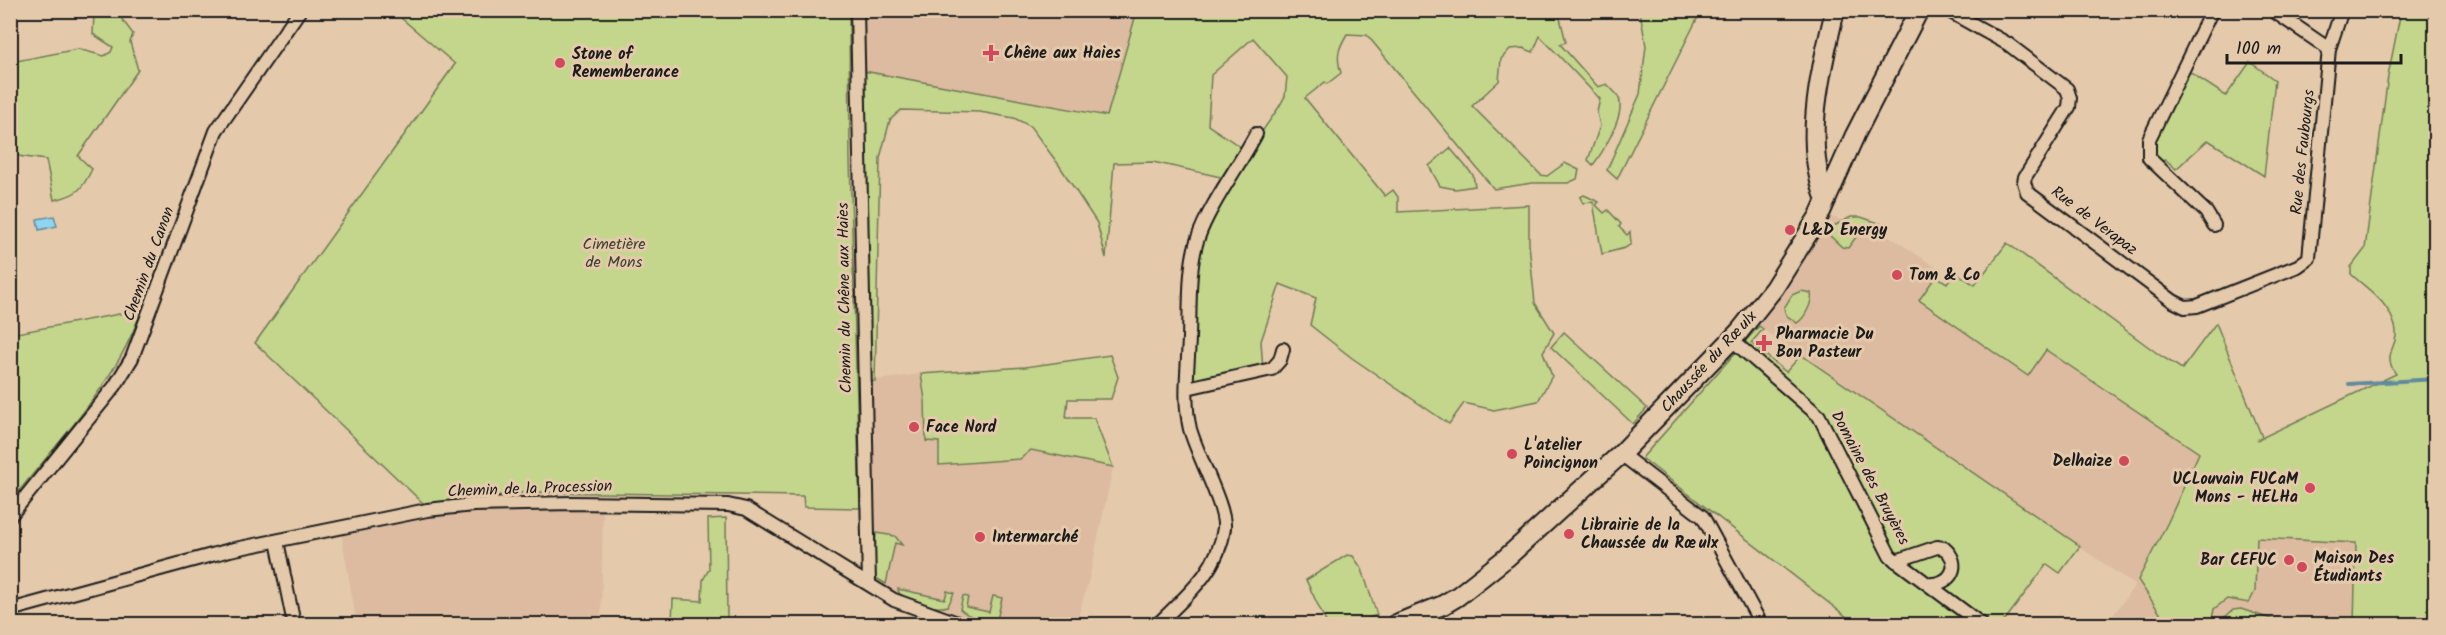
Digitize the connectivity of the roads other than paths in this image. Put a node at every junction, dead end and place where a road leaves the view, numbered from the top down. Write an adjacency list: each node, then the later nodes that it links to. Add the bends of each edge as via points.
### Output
1 (300, 10): 18 (street, Chemin du Canon, via 216,131 132,358 115,386)
2 (857, 10): 21 (street, Chemin du Chêne aux Haies)
3 (1835, 10): 11 (main road, via 1816,116 1818,180)
4 (1919, 10): 11 (main road, Chaussée du Rœulx)
5 (1947, 10): 13 (street, Rue de Verapaz, via 2008,44 2067,89 2069,107 2025,177 2027,192 2173,301 2185,307 2197,306 2298,266)
6 (2212, 10): 12 (street, via 2148,148 2149,158 2206,212)
7 (2272, 10): 9 (street)
8 (2342, 10): 9 (street, Rue des Faubourgs)
9 (2330, 49): 13 (street, Rue des Faubourgs)
10 (1256, 134): 16 (street, via 1206,221 1195,250)
11 (1826, 200): 14 (main road, Chaussée du Rœulx, via 1790,265)
12 (2214, 225)
13 (2309, 258)
14 (1732, 340): 17 (main road, Chaussée du Rœulx); 20 (street, Domaine des Bruyères, via 1820,416 1885,549)
15 (1284, 350): 16 (street, via 1272,369)
16 (1187, 388): 27 (street, via 1187,413 1196,452 1224,525 1219,547 1203,578)
17 (1621, 454): 24 (main road, Chaussée du Rœulx, via 1479,580 1443,605); 28 (street, via 1703,517)
18 (10, 516)
19 (277, 541): 21 (street, Chemin de la Procession, via 427,510 473,505 728,505 759,515); 23 (street, Chemin de la Procession, via 220,552); 25 (street)
20 (1896, 561): 22 (street, Domaine des Bruyères); 22 (street, Domaine des Bruyères, via 1944,548 1953,558 1950,576 1937,585)
21 (869, 585): 26 (street, Chemin de la Procession, via 903,604)
22 (1928, 585): 29 (street, Domaine des Bruyères)
23 (10, 610)
24 (1403, 623)
25 (294, 624)
26 (954, 624)
27 (1158, 624)
28 (1761, 624)
29 (1981, 624)

